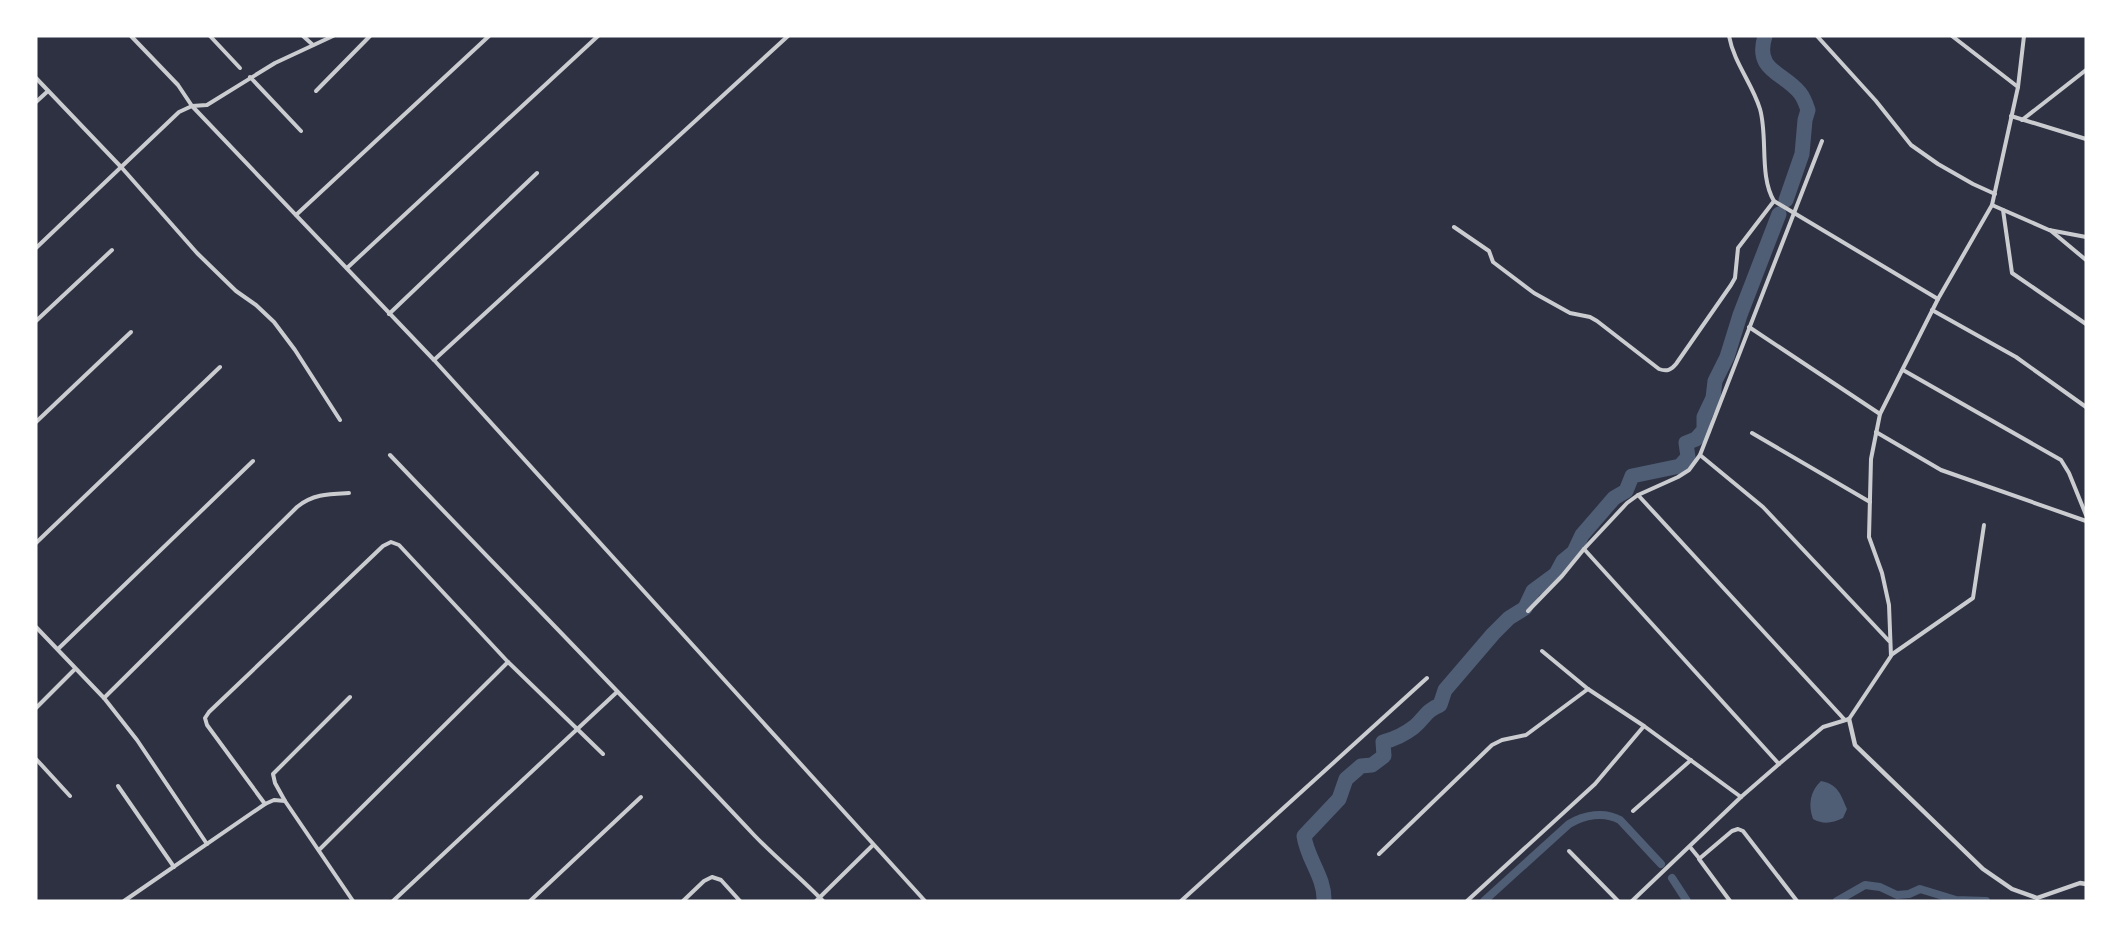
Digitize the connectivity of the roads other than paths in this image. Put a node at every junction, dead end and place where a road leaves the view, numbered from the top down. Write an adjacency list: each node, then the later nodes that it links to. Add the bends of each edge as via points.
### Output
1 (131, 36): 22 (street, via 178,85)
2 (210, 36): 14 (street)
3 (303, 36): 13 (street)
4 (333, 36): 13 (street)
5 (370, 36): 20 (street)
6 (489, 36): 35 (street)
7 (598, 36): 42 (street)
8 (788, 36): 50 (street)
9 (1729, 36): 31 (street, via 1760,108 1768,186)
10 (1817, 36): 30 (street, via 1911,145)
11 (1952, 36): 18 (street)
12 (2024, 36): 18 (street)
13 (313, 45): 16 (street)
14 (240, 68)
15 (2086, 70): 24 (street)
16 (250, 77): 22 (street, via 207,105); 25 (street)
17 (36, 78): 19 (street)
18 (2018, 87): 23 (street)
19 (48, 91): 21 (street); 28 (street)
20 (316, 91)
21 (36, 102)
22 (192, 106): 28 (street, via 170,119); 35 (street)
23 (2011, 116): 24 (street); 30 (street)
24 (2022, 120): 26 (street)
25 (301, 130)
26 (2086, 139)
27 (1822, 141): 34 (street)
28 (122, 168): 39 (street); 55 (street, via 197,253 274,322)
29 (537, 173): 45 (street)
30 (1995, 194): 32 (street)
31 (1774, 201): 34 (street); 36 (street, via 1738,248 1731,285 1676,364 1665,371 1597,321 1570,313 1534,293 1493,262 1490,251)
32 (1992, 205): 33 (street); 43 (street)
33 (2003, 210): 37 (street); 47 (street, via 2012,273)
34 (1792, 213): 43 (street); 48 (street)
35 (296, 215): 42 (street)
36 (1454, 227)
37 (2049, 230): 38 (street); 41 (street)
38 (2086, 237)
39 (36, 248)
40 (112, 249): 46 (street)
41 (2086, 260)
42 (347, 268): 45 (street)
43 (1938, 299): 44 (street)
44 (1932, 310): 52 (street); 53 (street, via 2016,357)
45 (389, 314): 50 (street)
46 (36, 321)
47 (2086, 324)
48 (1749, 327): 54 (street); 60 (street)
49 (131, 332): 56 (street)
50 (434, 360): 99 (street)
51 (220, 367): 68 (street)
52 (1903, 370): 54 (street); 65 (street, via 2061,460)
53 (2086, 407)
54 (1880, 414): 57 (street)
55 (340, 420)
56 (36, 422)
57 (1876, 432): 64 (street); 66 (street, via 1941,470)
58 (1752, 433): 64 (street)
59 (390, 455): 80 (street)
60 (1700, 455): 63 (street, via 1689,470); 72 (street, via 1763,507)
61 (253, 461): 73 (street)
62 (349, 493): 82 (street, via 319,494 305,500)
63 (1638, 495): 69 (street); 84 (street)
64 (1870, 501): 72 (street, via 1869,537 1889,605)
65 (2086, 515)
66 (2086, 521)
67 (1984, 525): 75 (street, via 1973,598)
68 (36, 543)
69 (1584, 549): 70 (street); 90 (street)
70 (1528, 610)
71 (36, 627): 73 (street)
72 (1890, 643): 75 (street)
73 (58, 649): 77 (street)
74 (1542, 651): 79 (street)
75 (1891, 656): 84 (street)
76 (508, 662): 86 (street); 96 (street, via 399,545 391,542 383,546 205,718); 101 (street)
77 (75, 669): 82 (street); 83 (street)
78 (1427, 678): 115 (street)
79 (1588, 689): 85 (street); 103 (street, via 1527,735 1492,745)
80 (617, 692): 86 (street); 107 (street)
81 (350, 697): 95 (street, via 273,774)
82 (104, 698): 98 (street)
83 (36, 708)
84 (1846, 719): 90 (street, via 1823,728); 106 (street, via 1855,746 1983,869 2013,889 2037,898)
85 (1644, 726): 89 (street); 116 (street, via 1595,784)
86 (578, 729): 87 (street); 110 (street)
87 (603, 754)
88 (36, 759): 92 (street)
89 (1691, 760): 94 (street); 97 (street)
90 (1779, 764): 94 (street)
91 (118, 786): 105 (street)
92 (70, 796)
93 (641, 797): 111 (street)
94 (1741, 797): 100 (street)
95 (285, 801): 96 (street); 101 (street)
96 (265, 804): 98 (street)
97 (1633, 811)
98 (207, 844): 105 (street)
99 (873, 845): 107 (street); 114 (street)
100 (1690, 847): 104 (street); 118 (street)
101 (319, 850): 109 (street)
102 (1569, 851): 117 (street)
103 (1379, 854)
104 (1699, 859): 119 (street); 120 (street, via 1731,831 1743,831)
105 (174, 867): 108 (street)
106 (2086, 884)
107 (819, 900)
108 (124, 901)
109 (353, 901)
110 (393, 901)
111 (530, 901)
112 (683, 901): 113 (street, via 712,877 721,880)
113 (740, 901)
114 (925, 901)
115 (1180, 901)
116 (1467, 901)
117 (1618, 901)
118 (1632, 901)
119 (1730, 901)
120 (1797, 901)

